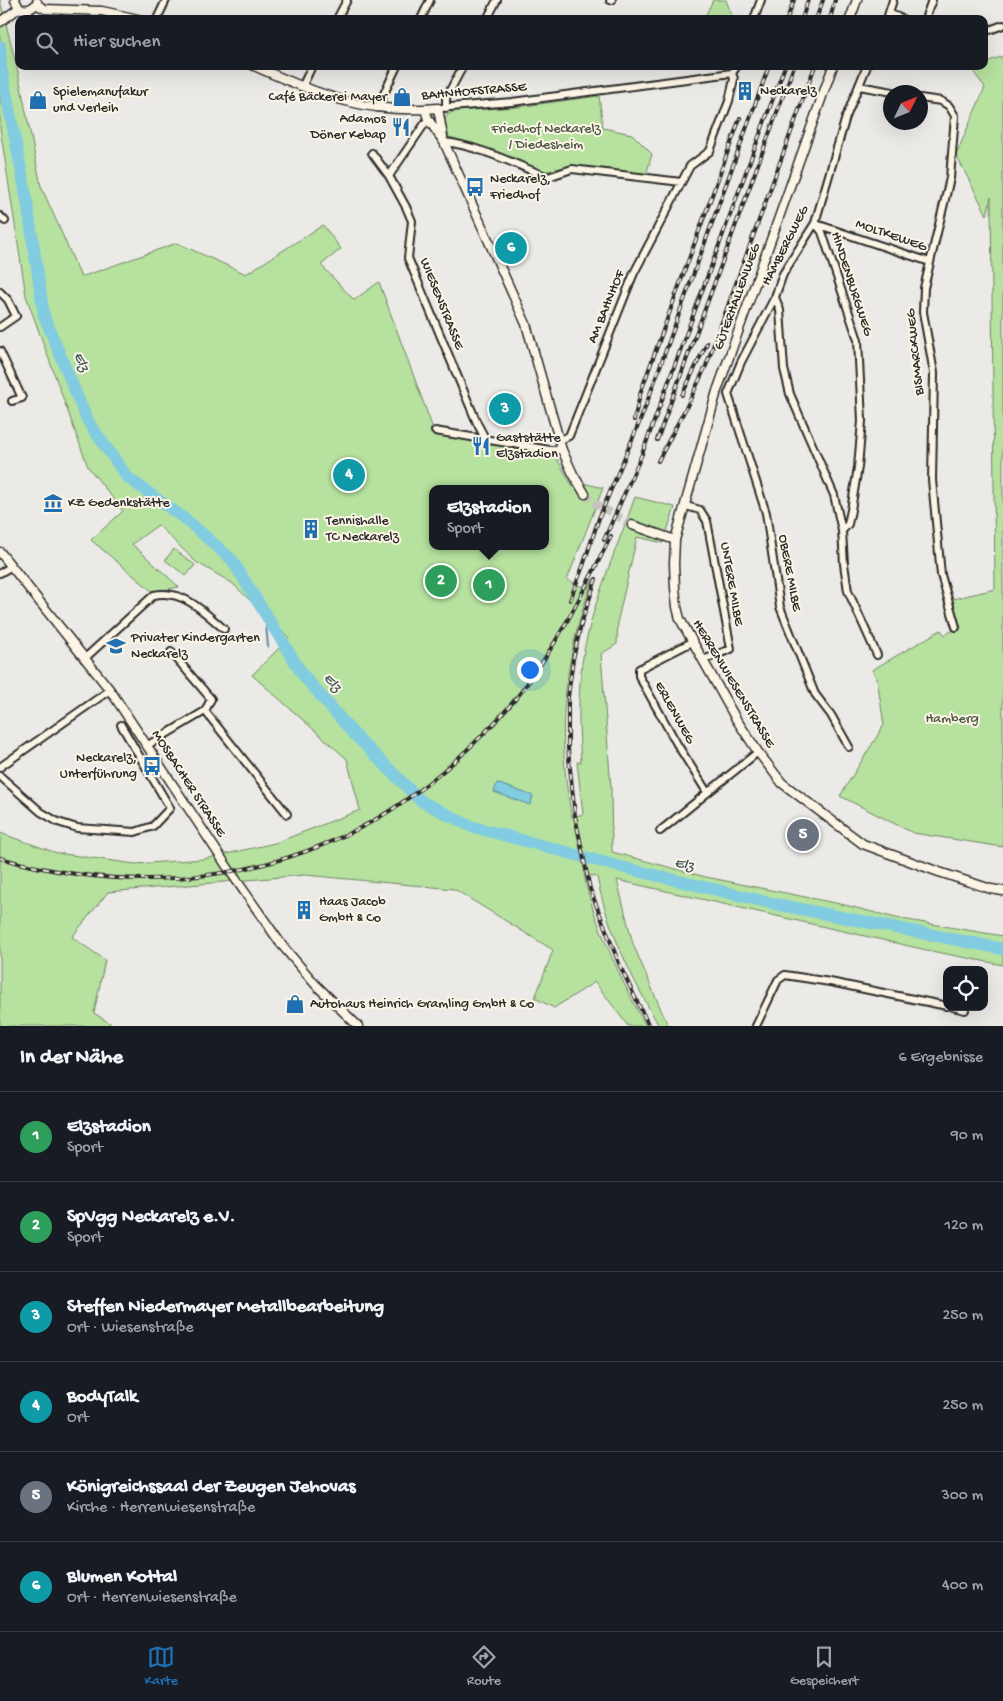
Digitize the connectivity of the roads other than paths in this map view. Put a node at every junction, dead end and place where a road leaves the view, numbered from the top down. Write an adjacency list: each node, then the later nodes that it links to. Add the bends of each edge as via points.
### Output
1 (15, 0): 11 (street)
2 (166, 0): 13 (street)
3 (347, 0): 14 (street)
4 (430, 0): 15 (street)
5 (497, 0): 16 (street)
6 (761, 0): 17 (street)
7 (857, 0): 18 (street)
8 (893, 0): 19 (street)
9 (932, 0): 20 (street)
10 (36, 2): 11 (street, via 26,10); 12 (street, via 45,9)
11 (19, 8): 22 (street)
12 (117, 15)
13 (159, 15)
14 (339, 15)
15 (423, 15)
16 (489, 15)
17 (755, 15)
18 (851, 15)
19 (888, 15)
20 (926, 15)
21 (1003, 17): 23 (street)
22 (0, 22)
23 (1000, 26): 24 (street)
24 (988, 30)
25 (263, 70): 34 (street, BAHNHOFSTRASSE)
26 (310, 70): 34 (street)
27 (395, 70): 37 (street)
28 (460, 70): 38 (street)
29 (734, 70): 32 (street)
30 (833, 70): 51 (street, GÜTERHALLENWEG)
31 (866, 70): 33 (street, HAMBERGWEG)
32 (732, 73): 38 (street, BAHNHOFSTRASSE); 44 (street, AM BAHNHOF, via 730,101 710,151 690,166)
33 (860, 86): 35 (street); 45 (street, HAMBERGWEG, via 846,117)
34 (302, 87): 37 (street, BAHNHOFSTRASSE, via 341,101)
35 (883, 90)
36 (928, 99): 46 (street, BISMARCKWEG, via 950,106 955,116 950,178)
37 (379, 108): 39 (street, BAHNHOFSTRASSE)
38 (442, 108): 39 (street, BAHNHOFSTRASSE); 41 (street)
39 (425, 109): 40 (street)
40 (428, 119): 41 (street); 43 (street)
41 (444, 142): 44 (street, via 458,143 497,156 548,177 572,169); 56 (street, via 526,324)
42 (372, 153): 43 (street, WIESENSTRASSE)
43 (389, 176): 55 (street, WIESENSTRASSE, via 412,221 408,258)
44 (681, 182): 56 (street, AM BAHNHOF, via 634,273 569,436)
45 (815, 223): 46 (street, MOLTKEWEG); 48 (street, HAMBERGWEG, via 783,274); 61 (street, HINDENBURGWEG, via 822,232 858,340 862,421 851,510 848,524)
46 (930, 262): 66 (street, BISMARCKWEG, via 923,312 934,373 932,480 941,575)
47 (0, 292): 49 (street, via 16,316)
48 (775, 297): 52 (street, HAMBERGWEG); 61 (street, via 780,310 784,369 790,394 834,495)
49 (0, 327)
50 (0, 351): 53 (street, via 22,398)
51 (717, 391): 52 (street); 59 (street, GÜTERHALLENWEG)
52 (728, 394): 77 (street, OBERE MILBE, via 766,513 780,607 815,694)
53 (12, 401)
54 (435, 431): 55 (street)
55 (486, 440): 57 (street)
56 (560, 440): 57 (street)
57 (562, 450): 58 (street)
58 (585, 494)
59 (686, 506): 62 (street, GÜTERHALLENWEG); 72 (street, UNTERE MILBE, via 700,510 707,521 731,649)
60 (632, 526): 62 (street)
61 (842, 531): 70 (street, via 848,591)
62 (675, 540): 68 (street, HERRENWIESENSTRASSE, via 677,606)
63 (0, 552): 64 (street, MOSBACHER STRASSE)
64 (12, 566): 65 (street); 71 (street, MOSBACHER STRASSE)
65 (0, 573)
66 (956, 627)
67 (224, 629): 71 (street, via 191,602 164,593 154,595)
68 (692, 642): 72 (street, HERRENWIESENSTRASSE); 81 (street, ERLENWEG, via 639,669 639,676)
69 (171, 652): 74 (street, via 212,699)
70 (877, 655)
71 (84, 659): 73 (street, MOSBACHER STRASSE)
72 (702, 660): 78 (street, HERRENWIESENSTRASSE)
73 (110, 690): 76 (street, MOSBACHER STRASSE); 79 (street)
74 (206, 711): 76 (street); 82 (street)
75 (121, 725): 80 (street, via 170,808 153,826 135,832 77,828 58,822 41,812)
76 (148, 745): 86 (street, MOSBACHER STRASSE, via 282,944 315,984)
77 (849, 747)
78 (758, 752): 81 (street); 84 (street, HERRENWIESENSTRASSE, via 782,783 863,844)
79 (0, 767)
80 (0, 776)
81 (707, 792): 83 (street)
82 (287, 814)
83 (660, 831)
84 (1003, 891)
85 (943, 1005): 87 (street, via 785,975 778,980)
86 (358, 1026)
87 (756, 1026)

